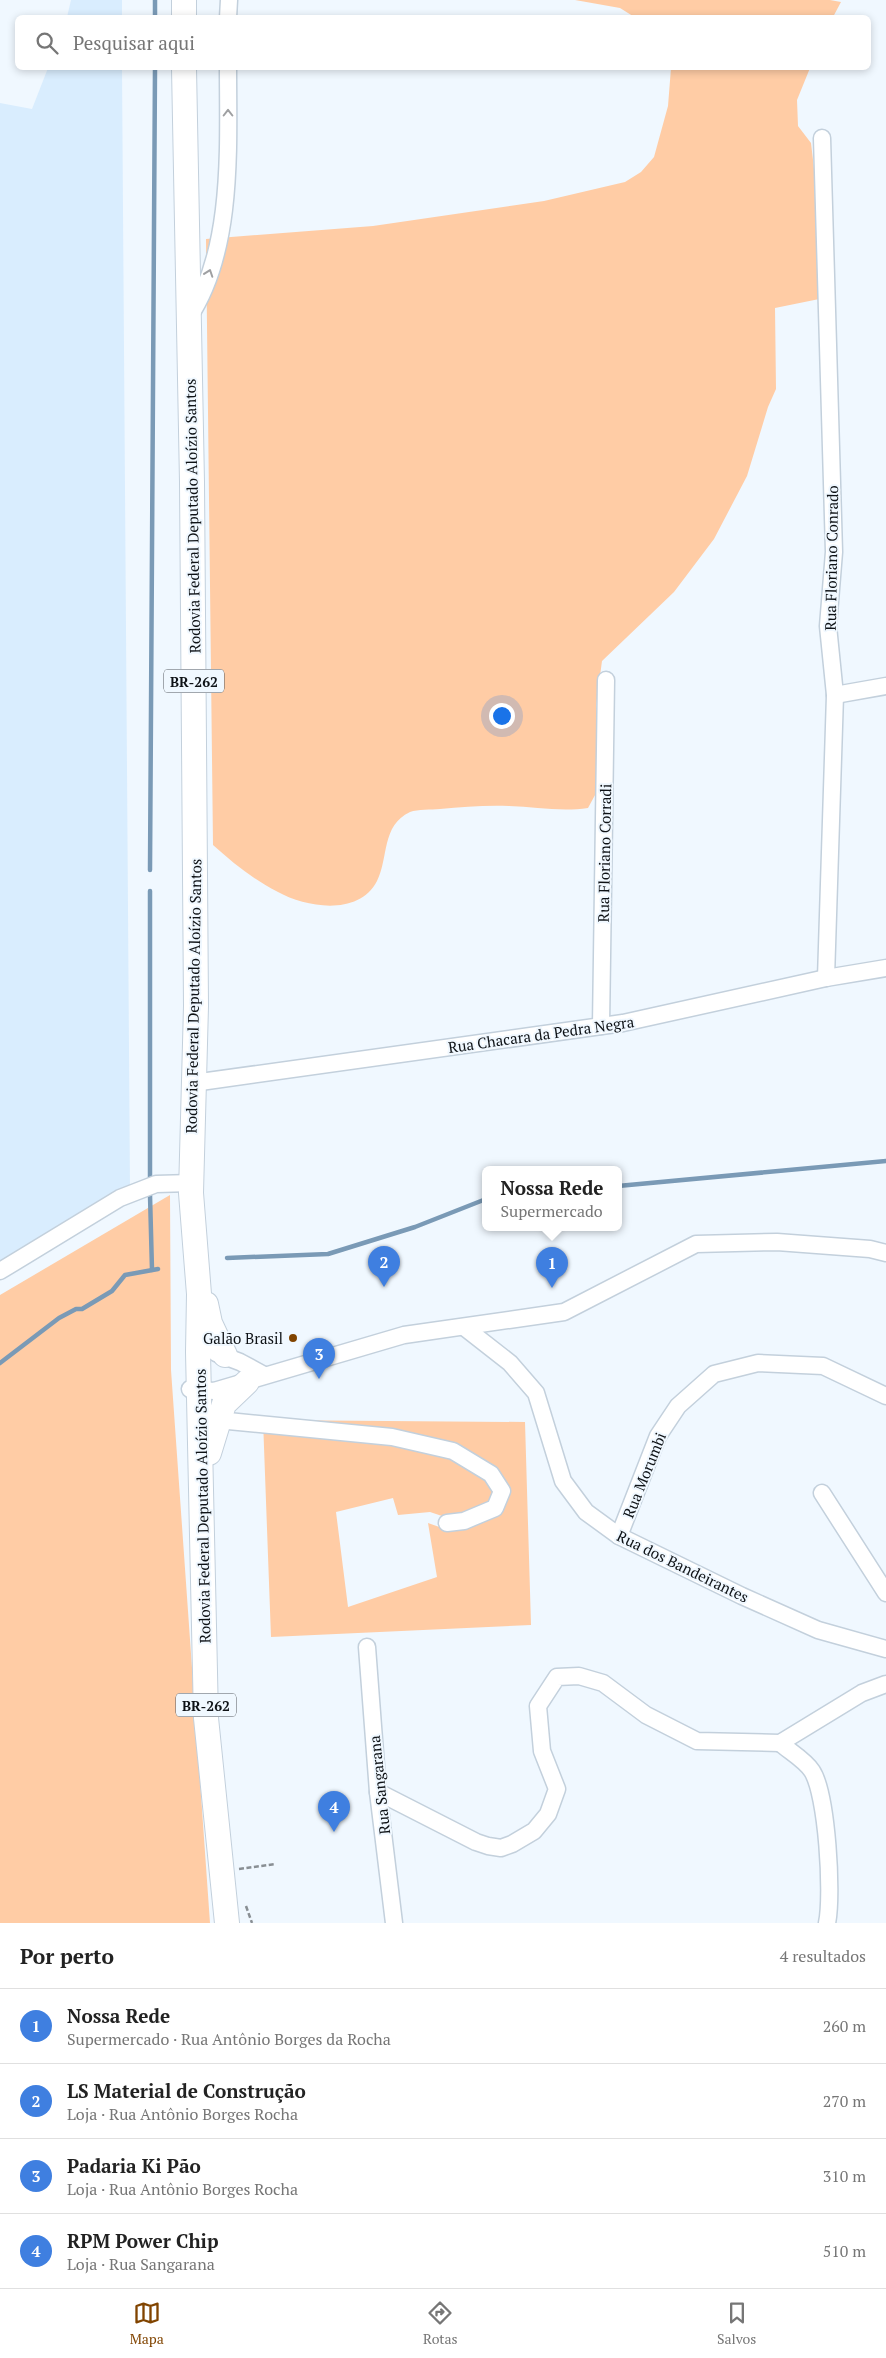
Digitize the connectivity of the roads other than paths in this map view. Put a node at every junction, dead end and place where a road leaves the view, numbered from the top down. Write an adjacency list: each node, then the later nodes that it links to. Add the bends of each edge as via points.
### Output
1 (184, 0): 3 (highway)
2 (228, 0): 4 (street)
3 (184, 15)
4 (228, 15)
5 (184, 70): 8 (highway, Rodovia Federal Deputado Aloízio Santos / BR-262)
6 (228, 70): 8 (street, one-way to 6, via 200,300 213,262 224,214 228,185)
7 (822, 138): 11 (street, Rua Floriano Conrado, via 834,552 828,626)
8 (189, 317): 15 (highway, Rodovia Federal Deputado Aloízio Santos / BR-262, via 196,1006)
9 (606, 680): 14 (street, Rua Floriano Corradi)
10 (886, 686): 11 (street)
11 (835, 694): 13 (street, Rua Floriano Conrado)
12 (886, 968): 13 (street, Rua Chacara da Pedra Negra)
13 (826, 978): 14 (street, Rua Chacara da Pedra Negra)
14 (601, 1026): 15 (street, Rua Chacara da Pedra Negra)
15 (193, 1082): 16 (highway, Rodovia Federal Deputado Aloízio Santos / BR-262)
16 (191, 1188): 18 (highway, Rodovia Federal Deputado Aloízio Santos / BR-262); 19 (street, via 156,1184 120,1198); 21 (highway)
17 (886, 1253): 20 (street, via 777,1242 696,1244 564,1312)
18 (197, 1268): 21 (highway, Rodovia Federal Deputado Aloízio Santos / BR-262); 22 (highway, via 210,1323)
19 (0, 1271)
20 (464, 1327): 23 (street, via 404,1335); 30 (street, Rua dos Bandeirantes, via 510,1364 536,1393 563,1481 586,1512)
21 (194, 1353): 22 (street); 24 (highway, Rodovia Federal Deputado Aloízio Santos / BR-262)
22 (225, 1356): 23 (street)
23 (255, 1379): 24 (street, via 214,1391); 26 (highway, via 224,1404)
24 (194, 1390): 27 (highway, Rodovia Federal Deputado Aloízio Santos / BR-262); 31 (highway, via 190,1490 192,1512)
25 (886, 1396): 30 (street, Rua Morumbi, via 823,1366 758,1363 714,1374 678,1406 658,1436)
26 (218, 1420): 27 (highway); 29 (street, via 392,1437 453,1451 492,1474 502,1491 495,1508 464,1521)
27 (201, 1487): 31 (highway, Rodovia Federal Deputado Aloízio Santos / BR-262)
28 (822, 1493): 32 (street)
29 (447, 1523)
30 (619, 1536): 34 (street, Rua dos Bandeirantes, via 818,1630)
31 (202, 1542): 38 (highway, Rodovia Federal Deputado Aloízio Santos / BR-262, via 206,1718)
32 (886, 1593)
33 (367, 1647): 37 (street, Rua Sangarana)
34 (886, 1650)
35 (886, 1684): 36 (street, via 862,1693)
36 (780, 1743): 37 (street, via 697,1741 646,1715 603,1683 579,1676 557,1677 538,1706 542,1751 557,1789 548,1814 534,1831 501,1848 488,1846); 40 (street, via 812,1771 824,1809 829,1902)
37 (378, 1792): 39 (street, Rua Sangarana)
38 (228, 1923)
39 (394, 1923)
40 (827, 1923)

